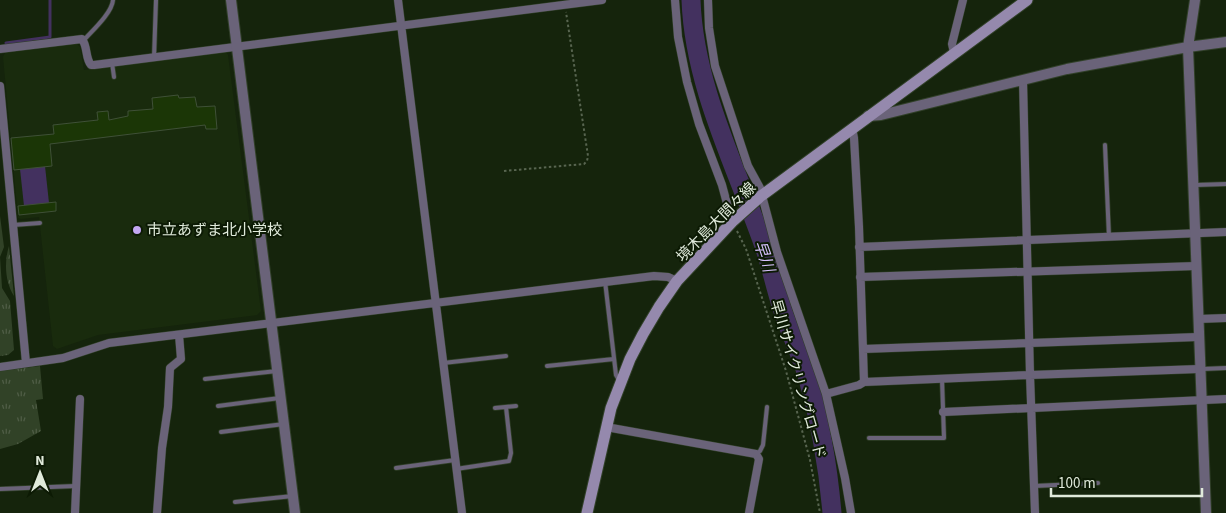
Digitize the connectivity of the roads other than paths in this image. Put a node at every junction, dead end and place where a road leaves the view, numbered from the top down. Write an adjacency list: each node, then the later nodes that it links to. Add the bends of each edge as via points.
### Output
1 (113, 0): 13 (lane, via 107,14)
2 (156, 0): 19 (lane)
3 (231, 0): 15 (street)
4 (398, 0): 12 (street)
5 (602, 0): 11 (street)
6 (676, 0): 31 (street, via 686,82)
7 (708, 0): 29 (street, via 715,66 748,166 760,188)
8 (963, 0): 18 (street, via 952,44)
9 (1026, 0): 18 (main road, 境木島大間々線)
10 (1195, 0): 16 (street)
11 (564, 2): 12 (street)
12 (401, 26): 15 (street); 43 (street)
13 (84, 40): 17 (street); 20 (street, via 89,63)
14 (1226, 42): 16 (street)
15 (237, 46): 19 (street); 46 (street)
16 (1188, 47): 22 (street); 28 (street)
17 (0, 49)
18 (954, 53): 24 (main road, 境木島大間々線)
19 (154, 58): 20 (street)
20 (112, 63): 21 (lane)
21 (114, 78)
22 (1023, 80): 24 (street); 36 (street)
23 (0, 86): 32 (street)
24 (868, 116): 25 (main road, 境木島大間々線)
25 (852, 128): 29 (main road, 境木島大間々線); 37 (street)
26 (1105, 145): 35 (lane)
27 (1226, 184): 28 (lane)
28 (1193, 185): 34 (street)
29 (759, 198): 31 (main road, 境木島大間々線); 65 (street)
30 (40, 223): 32 (lane)
31 (734, 223): 42 (main road, 境木島大間々線)
32 (13, 225): 53 (street)
33 (1226, 232): 34 (street)
34 (1195, 234): 35 (street); 38 (street)
35 (1109, 237): 36 (street)
36 (1026, 240): 37 (street); 39 (street)
37 (859, 247): 40 (street)
38 (1196, 266): 39 (street); 45 (street)
39 (1027, 272): 40 (street); 49 (street)
40 (860, 277): 50 (street)
41 (605, 282): 42 (street, via 654,276 668,277); 43 (street); 52 (lane)
42 (677, 282): 63 (main road, 境木島大間々線, via 643,334)
43 (437, 302): 46 (street); 54 (street)
44 (1226, 318): 45 (street)
45 (1198, 319): 48 (street)
46 (271, 323): 47 (street); 59 (street)
47 (179, 335): 53 (street, via 110,343 63,358); 92 (street, via 181,359 170,368)
48 (1198, 337): 49 (street); 58 (street)
49 (1029, 343): 50 (street); 60 (street)
50 (862, 349): 64 (street)
51 (506, 356): 54 (lane)
52 (614, 359): 55 (lane); 63 (lane)
53 (26, 363): 56 (street)
54 (443, 364): 82 (street)
55 (547, 366)
56 (0, 367)
57 (1226, 368): 58 (lane)
58 (1199, 369): 60 (street); 69 (street)
59 (277, 370): 61 (lane); 66 (street)
60 (1030, 375): 62 (street); 75 (street)
61 (205, 379)
62 (942, 379): 64 (street); 76 (lane)
63 (620, 382): 78 (main road, 境木島大間々線)
64 (864, 382): 65 (street)
65 (826, 394): 97 (street)
66 (280, 398): 70 (lane); 77 (street)
67 (80, 399): 86 (street)
68 (1226, 399): 69 (street)
69 (1201, 400): 75 (street); 99 (street)
70 (218, 406)
71 (516, 406): 73 (lane)
72 (767, 406): 81 (lane, via 763,445)
73 (506, 407): 74 (lane); 84 (lane, via 512,453 509,460)
74 (496, 408)
75 (1032, 409): 76 (street); 87 (street)
76 (943, 412): 80 (lane, via 944,438)
77 (284, 424): 79 (lane); 89 (street)
78 (606, 427): 81 (street); 95 (main road, 境木島大間々線)
79 (221, 432)
80 (869, 438)
81 (756, 454): 96 (street, via 758,459)
82 (455, 460): 83 (lane); 84 (street)
83 (396, 468)
84 (456, 469): 94 (street)
85 (1098, 484): 87 (lane)
86 (76, 486): 88 (lane); 91 (street)
87 (1034, 486): 98 (street)
88 (0, 489)
89 (293, 496): 90 (lane); 93 (street)
90 (235, 502)
91 (75, 513)
92 (157, 513)
93 (295, 513)
94 (462, 513)
95 (587, 513)
96 (749, 513)
97 (851, 513)
98 (1035, 513)
99 (1206, 513)

